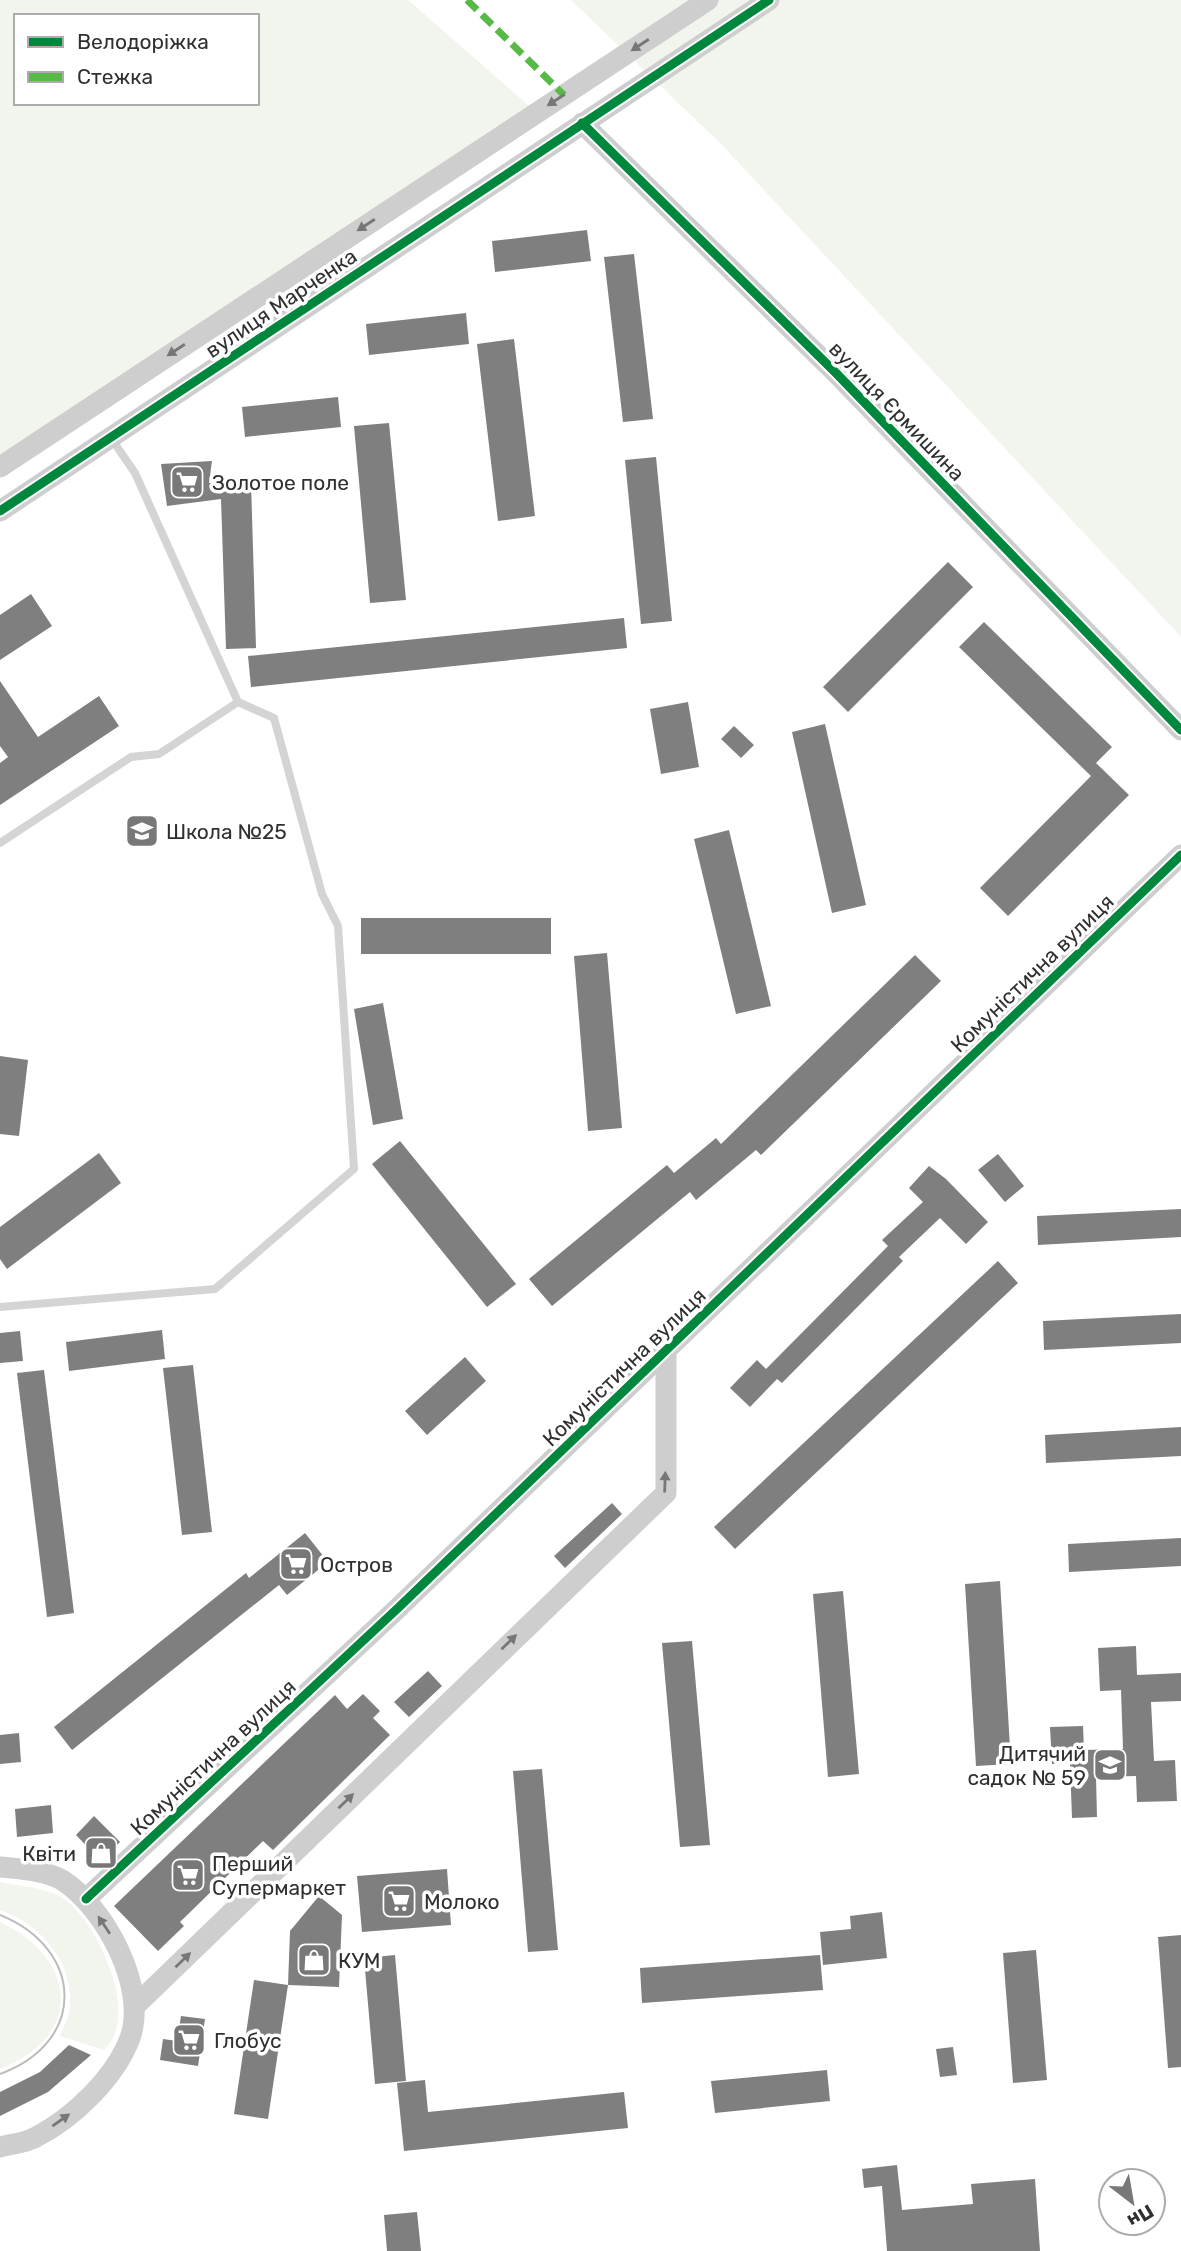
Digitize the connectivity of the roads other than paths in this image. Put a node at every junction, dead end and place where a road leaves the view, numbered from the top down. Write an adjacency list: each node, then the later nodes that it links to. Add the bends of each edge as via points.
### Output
1 (708, 0): 3 (street, вулиця Марченка)
2 (769, 0): 4 (street)
3 (669, 26): 4 (street, via 671,40); 5 (street, вулиця Марченка, one-way to 5)
4 (687, 54): 6 (street)
5 (613, 62): 6 (street, via 626,67); 9 (street, вулиця Марченка, one-way to 9)
6 (633, 89): 7 (street, вулиця Марченка)
7 (582, 123): 8 (street, вулиця Марченка); 12 (street, вулиця Єрмишина, via 836,373)
8 (111, 437): 10 (street, вулиця Марченка); 11 (lane, via 135,473)
9 (0, 467)
10 (0, 512)
11 (238, 702): 13 (lane, via 159,754 131,757); 15 (lane, via 274,718 322,894 338,926 354,1169 215,1289)
12 (1181, 730)
13 (0, 843)
14 (1181, 855): 16 (street, Комуністична вулиця)
15 (0, 1307)
16 (666, 1351): 18 (street, Комуністична вулиця); 19 (street, Комуністична вулиця, one-way to 16, via 666,1493)
17 (0, 1867): 18 (street, via 60,1879)
18 (86, 1899): 19 (street, one-way to 18, via 115,1942)
19 (135, 2007): 20 (street, one-way to 19, via 34,2138 70,2113 106,2077 130,2037)
20 (0, 2147)

